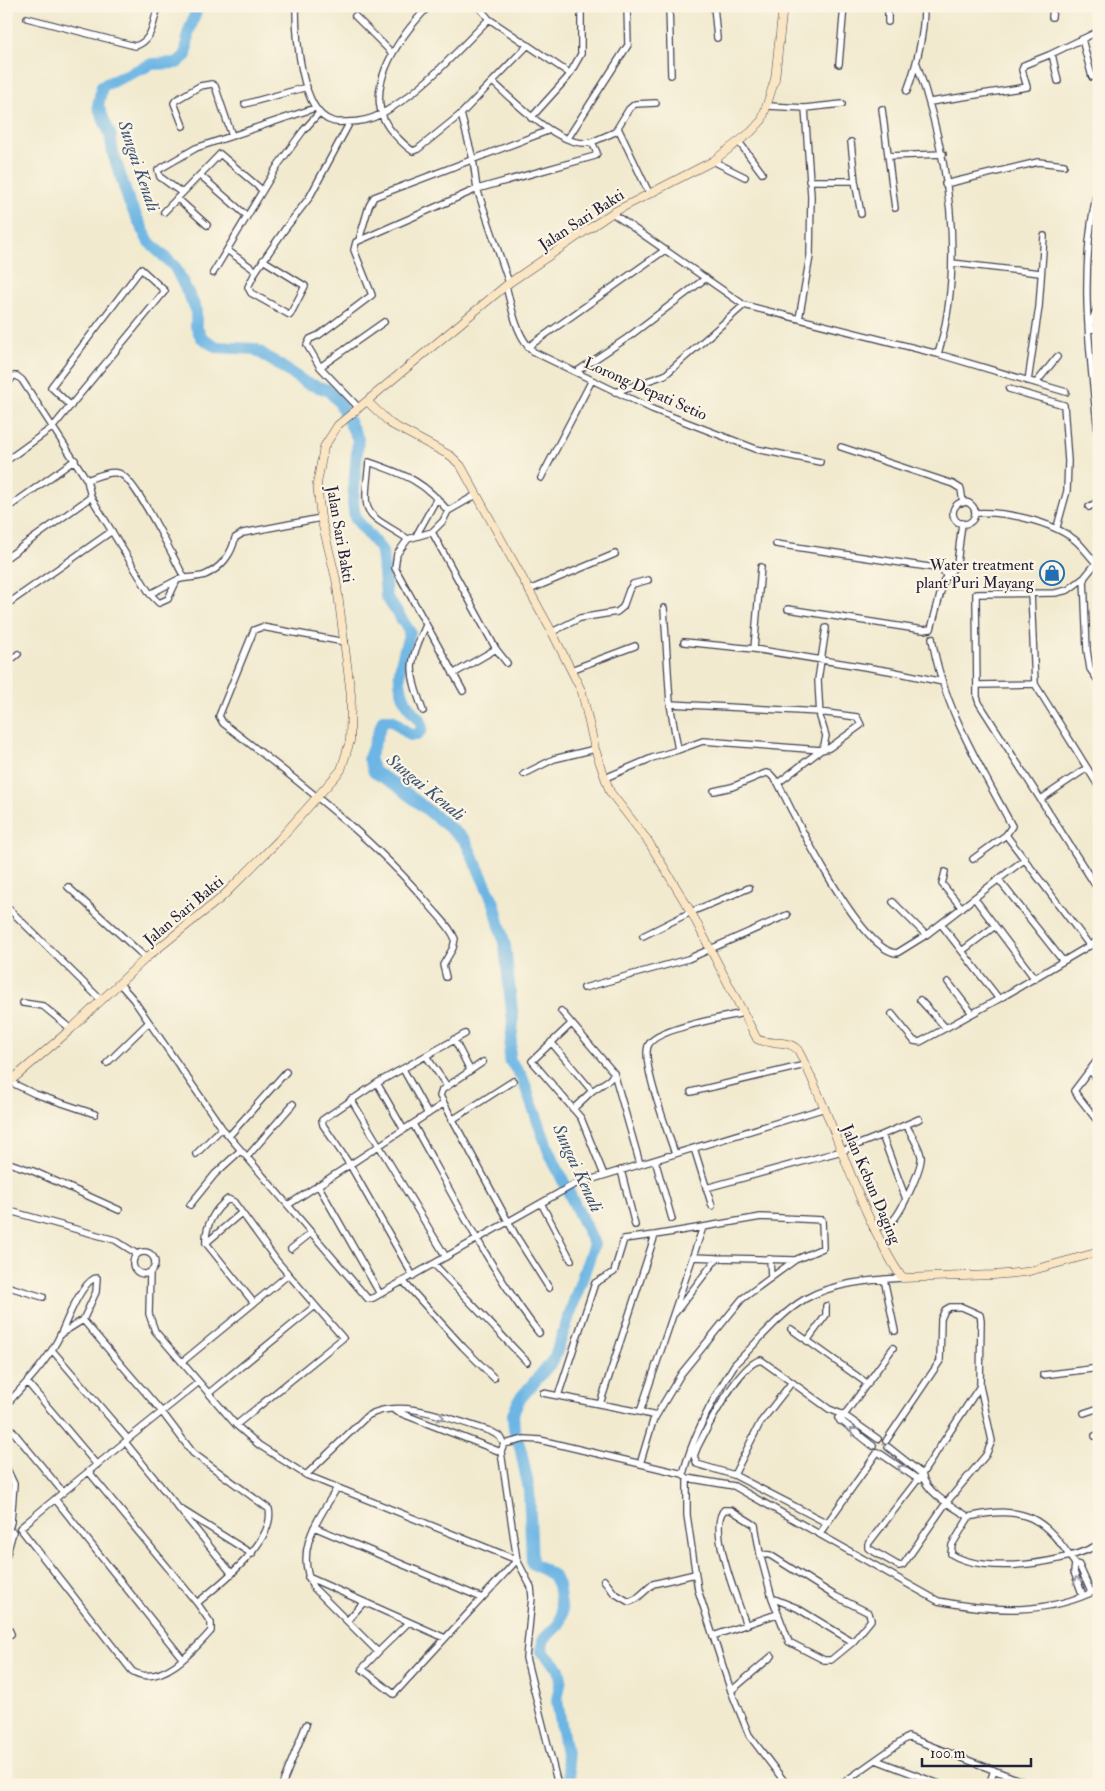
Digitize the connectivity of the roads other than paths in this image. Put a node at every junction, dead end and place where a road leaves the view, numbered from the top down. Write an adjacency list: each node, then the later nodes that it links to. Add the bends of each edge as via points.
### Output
1 (158, 6): 16 (street, via 149,36 135,46)
2 (296, 6): 32 (street, via 302,71)
3 (429, 6): 23 (street)
4 (478, 6): 17 (street)
5 (581, 6): 27 (street, via 582,49)
6 (628, 6): 51 (street, via 628,45)
7 (669, 6): 28 (street)
8 (714, 6): 20 (street)
9 (783, 6): 38 (main road, Jalan Sari Bakti, via 777,68)
10 (844, 6): 25 (street)
11 (888, 6): 18 (street)
12 (924, 6): 26 (street)
13 (1052, 6): 15 (street)
14 (355, 16): 23 (street)
15 (1052, 17)
16 (27, 18)
17 (490, 19): 22 (street); 44 (street, via 418,88)
18 (888, 22)
19 (1099, 30): 21 (street)
20 (717, 38)
21 (1082, 39): 24 (street); 29 (street)
22 (528, 45): 27 (street); 31 (street)
23 (392, 53): 44 (street, via 382,82)
24 (1052, 54): 30 (street); 34 (street, via 1022,67 1027,86)
25 (839, 64)
26 (917, 64): 33 (street); 34 (street)
27 (569, 74): 45 (street)
28 (671, 75)
29 (1092, 77)
30 (1058, 81)
31 (493, 82): 43 (street); 45 (street)
32 (307, 87): 36 (street); 39 (street)
33 (907, 92)
34 (930, 102): 55 (street)
35 (656, 103): 48 (street, via 635,104)
36 (245, 104)
37 (842, 104): 40 (street)
38 (768, 106): 40 (street); 53 (main road, Jalan Sari Bakti, via 762,120)
39 (315, 108): 42 (street); 50 (street)
40 (805, 108): 63 (street)
41 (882, 109): 56 (street)
42 (319, 113): 46 (street, via 332,121); 68 (street, via 302,131)
43 (461, 114): 44 (street, via 413,151 390,131); 57 (street)
44 (380, 115): 46 (street)
45 (531, 118): 49 (street)
46 (350, 122): 83 (street, via 309,198)
47 (183, 126): 50 (street, via 174,104 176,100 200,86 212,84)
48 (618, 128): 52 (street); 69 (street)
49 (550, 130): 51 (street); 57 (street)
50 (232, 136): 70 (street, via 196,148 158,170 160,177)
51 (568, 138): 52 (street, via 580,144)
52 (592, 142): 67 (street, via 597,153 595,156)
53 (739, 142): 58 (main road, Jalan Sari Bakti); 60 (street)
54 (851, 142): 64 (street)
55 (943, 154): 56 (street); 65 (street)
56 (888, 156): 72 (street)
57 (473, 159): 67 (street); 80 (street, via 374,197 368,206)
58 (712, 161): 62 (street); 69 (main road, Jalan Sari Bakti)
59 (1064, 165): 65 (street, via 1038,162)
60 (762, 173)
61 (200, 175): 68 (street, via 220,154); 70 (street); 77 (street)
62 (745, 176)
63 (809, 181): 64 (street); 92 (street, via 810,256)
64 (855, 181): 76 (street)
65 (945, 184): 84 (street, via 949,200)
66 (1099, 184): 73 (street)
67 (477, 189): 80 (street); 89 (street)
68 (262, 190): 77 (street)
69 (649, 193): 75 (main road, Jalan Sari Bakti)
70 (179, 196): 74 (street); 78 (street)
71 (1099, 206): 73 (street)
72 (895, 208)
73 (1092, 210): 94 (street, via 1086,306)
74 (164, 212)
75 (612, 213): 82 (street); 89 (main road, Jalan Sari Bakti)
76 (862, 214)
77 (247, 216): 81 (street)
78 (206, 225)
79 (1044, 236): 87 (street)
80 (359, 240): 99 (street, via 354,250 372,295 310,339 308,350)
81 (227, 250): 85 (street); 86 (street)
82 (664, 250): 88 (street); 96 (street)
83 (263, 260): 85 (street); 85 (street, via 305,286 290,315 249,290)
84 (952, 263): 87 (street); 97 (street, via 947,321)
85 (256, 271)
86 (213, 273)
87 (1040, 273): 104 (street, via 1039,307)
88 (706, 278): 91 (street); 102 (street)
89 (507, 285): 96 (street, via 518,328); 110 (main road, Jalan Sari Bakti)
90 (1099, 303): 94 (street)
91 (744, 305): 92 (street); 108 (street, via 665,375)
92 (800, 319): 97 (street)
93 (384, 322): 99 (street)
94 (1089, 328): 95 (street); 100 (street)
95 (1099, 330)
96 (528, 347): 102 (street, Lorong Depati Setio)
97 (938, 354): 104 (street)
98 (1057, 357): 105 (street)
99 (320, 367): 112 (street)
100 (1092, 368): 101 (street); 113 (street)
101 (1099, 370)
102 (576, 372): 103 (street, Lorong Depati Setio)
103 (592, 380): 108 (street, Lorong Depati Setio); 120 (street)
104 (1028, 381): 105 (street)
105 (1036, 383): 109 (street)
106 (6, 387): 114 (street, via 13,376 22,380)
107 (1009, 389): 133 (street, via 1064,405 1068,461 1066,491)
108 (615, 392): 119 (street, Lorong Depati Setio, via 756,449)
109 (1066, 392)
110 (368, 402): 112 (main road, Jalan Sari Bakti); 122 (main road, via 391,424 451,456 461,466)
111 (71, 406): 111 (street, via 51,387 141,269 165,291); 114 (street)
112 (356, 411): 131 (main road, Jalan Sari Bakti, via 338,426 324,446 317,484)
113 (1097, 414): 115 (street)
114 (54, 427): 117 (street); 118 (street)
115 (1099, 442)
116 (841, 446): 126 (street, via 953,484 961,489)
117 (75, 460): 121 (street); 128 (street)
118 (6, 461)
119 (820, 462)
120 (541, 478)
121 (88, 480): 123 (street); 143 (street, via 119,473 128,479)
122 (476, 495): 129 (street); 148 (main road)
123 (91, 497): 134 (street); 140 (street)
124 (438, 498): 129 (street); 136 (street); 137 (street, via 411,477 369,462 365,507 371,515)
125 (1099, 501): 127 (street)
126 (963, 502): 130 (street, via 973,506); 132 (street, via 953,512 954,518)
127 (1089, 507)
128 (6, 509)
129 (448, 511): 135 (street)
130 (975, 514): 132 (street, via 970,522); 133 (street, via 994,512)
131 (321, 518): 143 (street, via 243,533 235,538 228,558 205,575); 158 (main road, Jalan Sari Bakti, via 336,579)
132 (962, 523): 144 (street, via 957,564)
133 (1057, 527): 141 (street)
134 (112, 532): 150 (street); 151 (street)
135 (432, 532): 136 (street); 161 (street)
136 (416, 536): 137 (street)
137 (408, 538): 154 (street, via 397,554 395,568)
138 (776, 544): 144 (street, via 942,569)
139 (615, 554): 148 (street)
140 (6, 558)
141 (1098, 563): 145 (street)
142 (761, 567): 162 (street)
143 (184, 577): 146 (street)
144 (947, 577): 153 (street, via 931,629)
145 (1084, 578): 149 (street, via 1065,592); 170 (street, via 1086,650 1090,668)
146 (177, 580): 150 (street); 150 (street, via 164,601 159,603)
147 (648, 580): 156 (street, via 633,584 623,607 617,612 580,618)
148 (529, 590): 156 (main road)
149 (1031, 593): 171 (street, via 976,594); 172 (street)
150 (150, 594)
151 (6, 605)
152 (664, 608): 174 (street)
153 (788, 609)
154 (426, 625): 168 (street); 175 (street, via 414,654 411,675)
155 (826, 628): 164 (street)
156 (552, 632): 167 (main road)
157 (932, 638): 169 (street, via 937,671)
158 (345, 642): 186 (main road, Jalan Sari Bakti, via 351,695 350,742 342,770); 186 (street, via 262,627 254,630 220,712 223,723)
159 (684, 642): 162 (street)
160 (635, 646): 167 (street)
161 (496, 649): 165 (street); 168 (street)
162 (754, 649): 164 (street)
163 (18, 654): 166 (street)
164 (820, 660): 169 (street); 176 (street)
165 (507, 663)
166 (6, 664)
167 (571, 670): 177 (main road, via 588,712)
168 (453, 674): 173 (street)
169 (944, 682): 188 (street, via 957,720 1012,826)
170 (1099, 682)
171 (977, 684): 172 (street); 187 (street, via 979,703)
172 (1035, 684): 180 (street)
173 (463, 691)
174 (670, 704): 176 (street); 178 (street)
175 (423, 711)
176 (819, 712): 179 (street, via 826,736); 179 (street, via 857,717 861,725 829,748)
177 (594, 749): 181 (street, via 554,759); 182 (main road)
178 (678, 750): 179 (street, via 703,741); 182 (street)
179 (821, 750): 183 (street)
180 (1087, 768): 184 (street); 187 (street)
181 (524, 774)
182 (605, 778): 200 (main road, via 610,792 648,841)
183 (778, 783): 185 (street, via 766,774); 204 (street, via 816,857 859,922 876,940 889,951 897,953)
184 (1099, 786)
185 (714, 791)
186 (318, 797): 210 (main road, Jalan Sari Bakti, via 221,898); 212 (street, via 411,883 453,934 455,945 443,965)
187 (1041, 799): 195 (street)
188 (1006, 835): 189 (street); 190 (street)
189 (973, 858)
190 (1025, 859): 192 (street); 207 (street)
191 (945, 872): 199 (street, via 942,884)
192 (999, 880): 196 (street); 211 (street)
193 (68, 887): 210 (street)
194 (749, 888): 200 (street)
195 (1099, 891)
196 (975, 899): 199 (street); 203 (street)
197 (893, 902): 204 (street)
198 (6, 906): 218 (street)
199 (962, 908): 202 (street)
200 (691, 912): 205 (street); 208 (main road)
201 (786, 915): 208 (street)
202 (941, 924): 204 (street); 209 (street)
203 (995, 926): 209 (street); 213 (street)
204 (926, 935)
205 (642, 936)
206 (1099, 940): 207 (street)
207 (1090, 946): 211 (street)
208 (710, 949): 216 (street, via 688,959); 222 (main road)
209 (962, 950): 217 (street)
210 (146, 958): 215 (main road, Jalan Sari Bakti)
211 (1063, 962): 213 (street)
212 (446, 977)
213 (1034, 979): 217 (street)
214 (948, 982): 223 (street)
215 (119, 983): 218 (main road, Jalan Sari Bakti); 225 (street)
216 (584, 988)
217 (1000, 999): 223 (street)
218 (101, 1000): 228 (main road, Jalan Sari Bakti)
219 (920, 1000): 227 (street)
220 (23, 1003): 228 (street, via 43,1006)
221 (561, 1011): 226 (street)
222 (743, 1013): 236 (main road, Jalan Kebun Daging, via 757,1039 794,1046); 270 (street, via 679,1028 654,1038 648,1044 646,1061)
223 (972, 1013): 227 (street)
224 (892, 1014): 227 (street, via 917,1042)
225 (148, 1023): 235 (street); 261 (street)
226 (571, 1024): 231 (street); 241 (street)
227 (944, 1027)
228 (71, 1029): 245 (main road, Jalan Sari Bakti)
229 (465, 1034): 230 (street)
230 (454, 1039): 232 (street); 238 (street)
231 (550, 1042): 247 (street); 253 (street, via 533,1058 533,1064)
232 (426, 1056): 237 (street); 246 (street)
233 (1099, 1058): 239 (street)
234 (483, 1062): 238 (street)
235 (106, 1064)
236 (805, 1065): 248 (street); 252 (main road, Jalan Kebun Daging)
237 (403, 1070): 244 (street); 255 (street)
238 (470, 1070): 246 (street)
239 (1090, 1071): 242 (street); 258 (street, via 1074,1092)
240 (286, 1072): 263 (street)
241 (614, 1073): 247 (street); 274 (street)
242 (1099, 1080)
243 (513, 1081): 257 (street)
244 (377, 1083): 249 (street); 262 (street)
245 (8, 1084): 254 (street)
246 (447, 1086): 251 (street, via 440,1094)
247 (592, 1091): 253 (street)
248 (690, 1092)
249 (351, 1099): 265 (street); 275 (street, via 322,1120)
250 (294, 1104): 271 (street)
251 (443, 1104): 255 (street); 257 (street)
252 (826, 1108): 266 (street); 268 (main road, Jalan Kebun Daging)
253 (573, 1109): 277 (street, via 586,1127)
254 (95, 1114)
255 (428, 1114): 259 (street)
256 (919, 1119): 260 (street)
257 (452, 1120): 289 (street)
258 (1099, 1123)
259 (413, 1124): 262 (street); 295 (street)
260 (906, 1124): 264 (street); 280 (street, via 922,1158)
261 (222, 1128): 263 (street); 269 (street)
262 (404, 1130): 265 (street)
263 (229, 1136): 267 (street)
264 (882, 1136): 268 (street); 280 (street)
265 (380, 1146): 275 (street); 300 (street)
266 (694, 1148): 270 (street); 279 (street)
267 (240, 1151): 271 (street); 282 (street, via 215,1174)
268 (842, 1151): 279 (street); 292 (main road, Jalan Kebun Daging)
269 (196, 1154)
270 (675, 1154): 272 (street)
271 (246, 1157): 283 (street)
272 (655, 1160): 274 (street); 288 (street)
273 (6, 1162): 286 (street)
274 (640, 1164): 276 (street)
275 (350, 1165): 278 (street); 309 (street)
276 (621, 1170): 277 (street); 290 (street)
277 (604, 1175): 281 (street, via 573,1185)
278 (318, 1185): 283 (street); 316 (street)
279 (706, 1188): 284 (street)
280 (906, 1200): 292 (street, via 892,1222)
281 (541, 1203): 289 (street); 304 (street)
282 (190, 1205)
283 (288, 1205): 293 (street)
284 (712, 1206)
285 (6, 1210): 299 (street, via 115,1240)
286 (119, 1210)
287 (240, 1214): 296 (street); 296 (street, via 234,1202 228,1199 224,1202 205,1231); 308 (street)
288 (672, 1219)
289 (508, 1221): 295 (street); 315 (street)
290 (635, 1225)
291 (703, 1227): 294 (street); 301 (street); 305 (street, via 761,1217 822,1220 823,1248)
292 (873, 1228): 311 (main road, Jalan Kebun Daging)
293 (310, 1233): 297 (street); 316 (street, via 363,1297 368,1299)
294 (655, 1235): 342 (street, via 624,1239 614,1272 596,1283); 343 (street)
295 (476, 1240): 300 (street); 326 (street, via 510,1295)
296 (206, 1243): 318 (street)
297 (291, 1249)
298 (1099, 1252): 311 (main road, via 1026,1272)
299 (137, 1254): 307 (street, via 133,1263 137,1271); 307 (street, via 146,1252 154,1256 155,1265)
300 (446, 1257): 306 (street)
301 (693, 1257): 302 (street); 321 (street)
302 (718, 1258): 303 (street); 321 (street)
303 (770, 1259): 305 (street); 310 (street)
304 (571, 1260)
305 (795, 1260): 310 (street)
306 (434, 1264): 309 (street); 331 (street)
307 (150, 1272): 330 (street, via 149,1314 155,1331)
308 (288, 1275): 318 (street); 319 (street)
309 (413, 1276): 313 (street)
310 (771, 1278): 352 (street, via 736,1307 681,1374)
311 (902, 1278): 312 (street)
312 (884, 1279): 324 (street); 371 (street, via 840,1287 804,1300 735,1364 702,1422 687,1456)
313 (402, 1281): 316 (street); 334 (street)
314 (6, 1286): 317 (street)
315 (549, 1288)
316 (380, 1294)
317 (43, 1297)
318 (254, 1303): 330 (street)
319 (315, 1306): 340 (street); 355 (street, via 342,1338)
320 (826, 1306): 327 (street, via 826,1315)
321 (672, 1316): 348 (street)
322 (84, 1320): 325 (street); 325 (street, via 96,1292 96,1278 90,1281 75,1303); 347 (street)
323 (791, 1329): 327 (street)
324 (895, 1331)
325 (62, 1333): 329 (street)
326 (539, 1333)
327 (807, 1341): 338 (street)
328 (893, 1348): 338 (street)
329 (52, 1350): 335 (street); 357 (street)
330 (182, 1362): 336 (street)
331 (527, 1362)
332 (1099, 1368): 333 (street)
333 (1043, 1375)
334 (494, 1378)
335 (27, 1382): 344 (street); 365 (street)
336 (198, 1382): 340 (street); 347 (street)
337 (792, 1382): 350 (street); 370 (street, via 760,1423); 370 (street, via 759,1360 728,1392 697,1448 694,1460 697,1464)
338 (868, 1384): 351 (street)
339 (980, 1386): 358 (street, via 980,1315 962,1307 950,1307 941,1319 940,1361); 372 (street); 376 (street, via 992,1440 986,1455)
340 (209, 1393): 355 (street)
341 (543, 1393): 342 (street)
342 (558, 1396): 343 (street)
343 (600, 1404): 348 (street)
344 (6, 1405)
345 (1099, 1408): 349 (street)
346 (393, 1410): 359 (street, one-way to 359, via 416,1409 490,1431); 362 (street); 369 (street, via 378,1410 367,1416)
347 (162, 1412): 357 (street); 385 (street, via 193,1453 269,1509 268,1521)
348 (640, 1412): 352 (street)
349 (1084, 1413)
350 (836, 1414): 351 (street); 353 (street)
351 (844, 1415): 353 (street); 356 (street)
352 (656, 1416): 364 (street)
353 (840, 1421): 360 (street, one-way to 353)
354 (6, 1423): 374 (street)
355 (236, 1425): 369 (street, via 259,1445)
356 (878, 1439): 358 (street); 360 (street)
357 (127, 1440): 365 (street); 377 (street)
358 (886, 1441): 361 (street)
359 (507, 1442): 362 (street); 364 (street, via 540,1440)
360 (873, 1446): 363 (street)
361 (888, 1447): 363 (street); 372 (street)
362 (501, 1452): 389 (street)
363 (879, 1453): 372 (street, one-way to 363); 380 (street)
364 (640, 1464): 371 (street)
365 (97, 1465): 368 (street)
366 (6, 1466): 367 (street)
367 (8, 1472): 379 (street, via 14,1484)
368 (88, 1472): 374 (street); 401 (street)
369 (306, 1475): 373 (street)
370 (734, 1475): 380 (street)
371 (685, 1476): 382 (street, via 734,1486); 392 (street)
372 (921, 1478): 376 (street); 376 (street, via 868,1548 903,1566)
373 (337, 1488): 381 (street); 389 (street)
374 (63, 1492): 375 (street)
375 (55, 1499): 413 (street); 413 (street, via 20,1528 132,1671 138,1675 153,1676)
376 (946, 1503): 378 (street)
377 (178, 1507): 385 (street); 391 (street)
378 (969, 1517): 387 (street, via 990,1512 1027,1516 1047,1527); 387 (street, via 951,1549 951,1554 962,1559 996,1566)
379 (11, 1522): 383 (street); 388 (street, via 13,1531)
380 (827, 1523): 382 (street)
381 (314, 1527): 393 (street, via 308,1536); 398 (street)
382 (820, 1533): 397 (street, via 938,1601 1014,1610 1040,1608)
383 (6, 1538)
384 (1099, 1544): 387 (street)
385 (252, 1554): 391 (street)
386 (760, 1554): 399 (street); 406 (street, via 755,1525 731,1510 724,1510 719,1523 720,1543); 410 (street, via 770,1555 835,1596 869,1612 871,1620)
387 (1070, 1556): 390 (street)
388 (6, 1557)
389 (517, 1560): 398 (street); 420 (street, via 531,1587 526,1658)
390 (1075, 1564): 396 (street, via 1081,1568); 397 (street, one-way to 390, via 1074,1572)
391 (232, 1574): 401 (street)
392 (695, 1574): 394 (street, via 653,1584 629,1602 614,1593); 408 (street)
393 (308, 1577): 400 (street); 403 (street, via 313,1588)
394 (604, 1580)
395 (1099, 1589): 396 (street)
396 (1091, 1592): 397 (street)
397 (1083, 1596)
398 (482, 1598): 409 (street)
399 (772, 1598): 402 (street); 410 (street, via 797,1608)
400 (364, 1602): 403 (street); 404 (street)
401 (197, 1603): 413 (street, via 212,1629)
402 (778, 1614): 406 (street); 410 (street, via 789,1642 824,1660 831,1660)
403 (347, 1621): 411 (street)
404 (409, 1622): 409 (street); 411 (street)
405 (6, 1623): 407 (street)
406 (746, 1625): 408 (street)
407 (11, 1634)
408 (713, 1636): 414 (street)
409 (446, 1638): 411 (street, via 394,1694 362,1668)
410 (853, 1642)
411 (378, 1652)
412 (772, 1656): 414 (street)
413 (182, 1658)
414 (731, 1691): 421 (street, via 749,1735)
415 (306, 1725): 419 (street)
416 (876, 1760): 417 (street, via 908,1737); 418 (street); 424 (street)
417 (994, 1770): 425 (street); 426 (street)
418 (847, 1780): 422 (street); 423 (street)
419 (282, 1785)
420 (558, 1785)
421 (788, 1785)
422 (840, 1785)
423 (860, 1785)
424 (942, 1785)
425 (989, 1785)
426 (1032, 1785)

